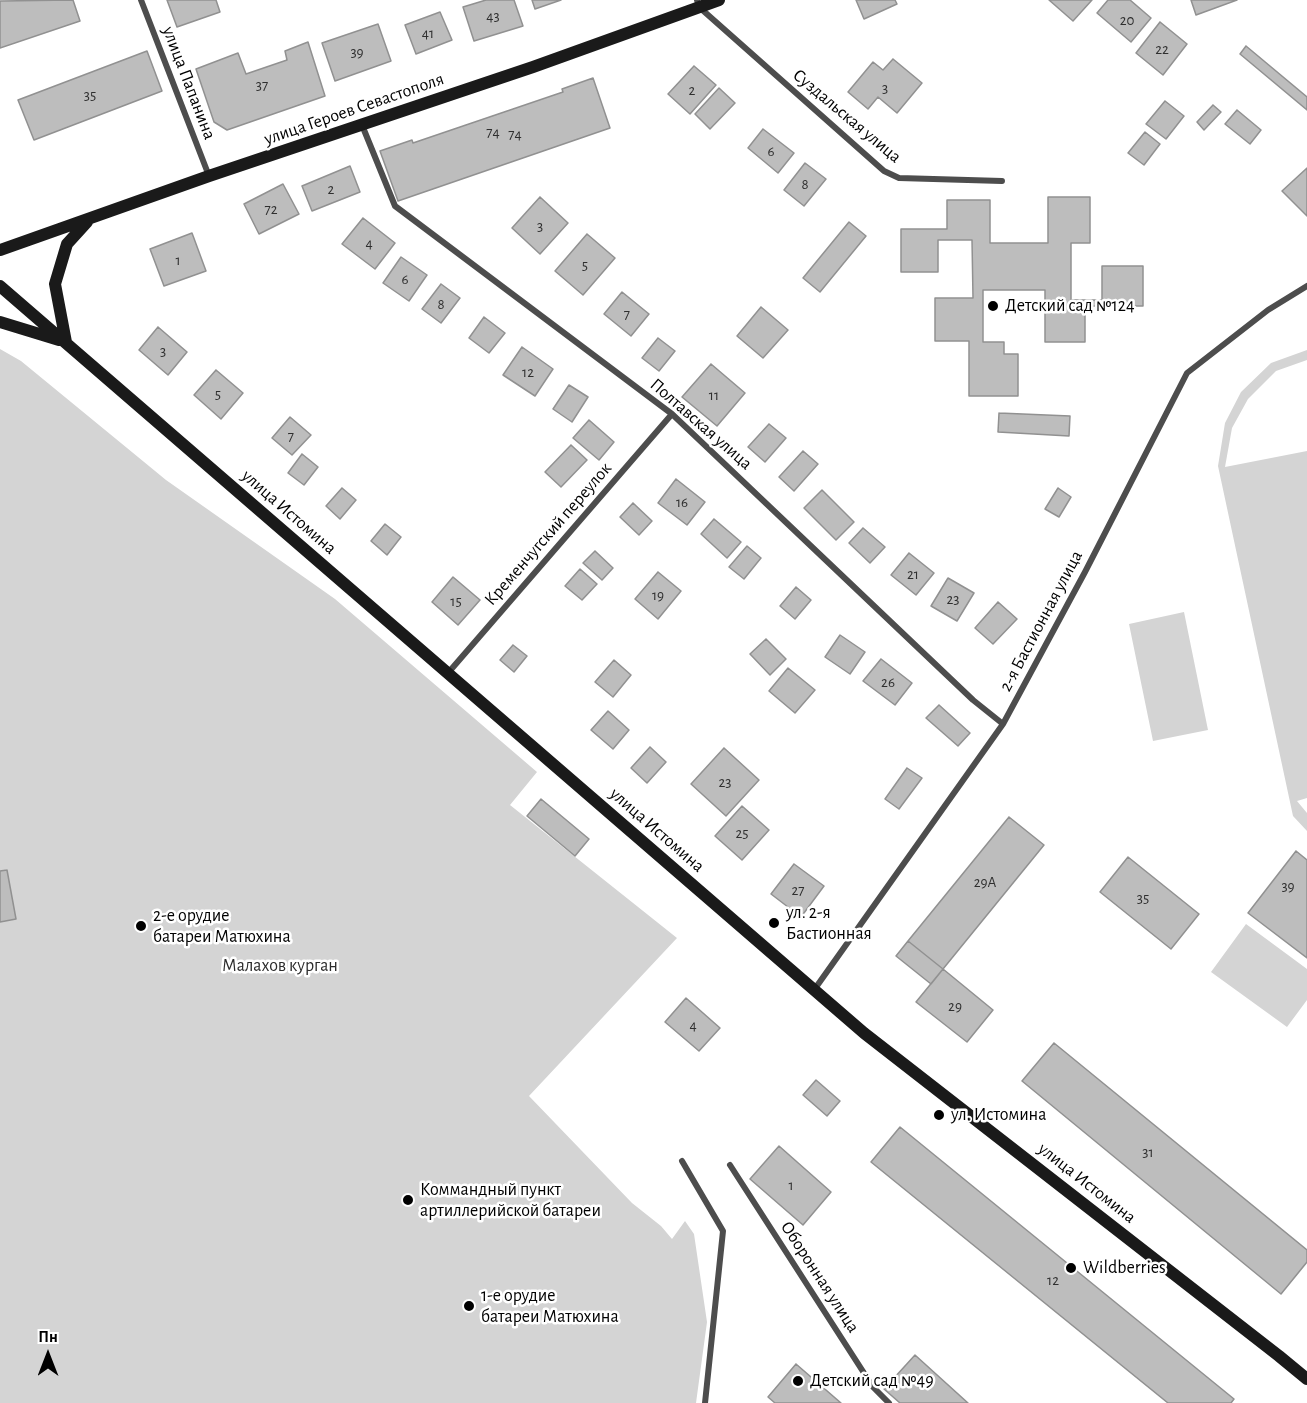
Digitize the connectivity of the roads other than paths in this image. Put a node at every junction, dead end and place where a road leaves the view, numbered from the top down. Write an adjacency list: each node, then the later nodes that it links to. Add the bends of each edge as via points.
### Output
1 (141, 0): 5 (street, улица Папанина)
2 (719, 0): 3 (main road, улица Героев Севастополя)
3 (698, 4): 4 (main road, улица Героев Севастополя); 6 (street, Суздальская улица, via 889,174 916,179)
4 (362, 125): 5 (main road, улица Героев Севастополя); 13 (street, Полтавская улица, via 395,206)
5 (209, 177): 7 (main road, улица Героев Севастополя)
6 (1002, 181)
7 (90, 219): 8 (main road, улица Героев Севастополя); 12 (main road, via 67,244 55,284)
8 (0, 250)
9 (0, 286): 12 (main road, улица Истомина)
10 (1307, 286): 15 (street, 2-я Бастионная улица, via 1268,310 1187,373)
11 (0, 322): 12 (main road)
12 (66, 342): 14 (main road, улица Истомина)
13 (672, 414): 14 (street, Кременчугский переулок); 15 (street, Полтавская улица, via 973,700)
14 (447, 673): 16 (main road, улица Истомина)
15 (1003, 723): 16 (street, 2-я Бастионная улица)
16 (814, 990): 19 (main road, улица Истомина)
17 (682, 1161): 20 (street, via 723,1231)
18 (730, 1165): 21 (street, Оборонная улица, via 873,1387)
19 (1307, 1380)
20 (705, 1403)
21 (889, 1403)

